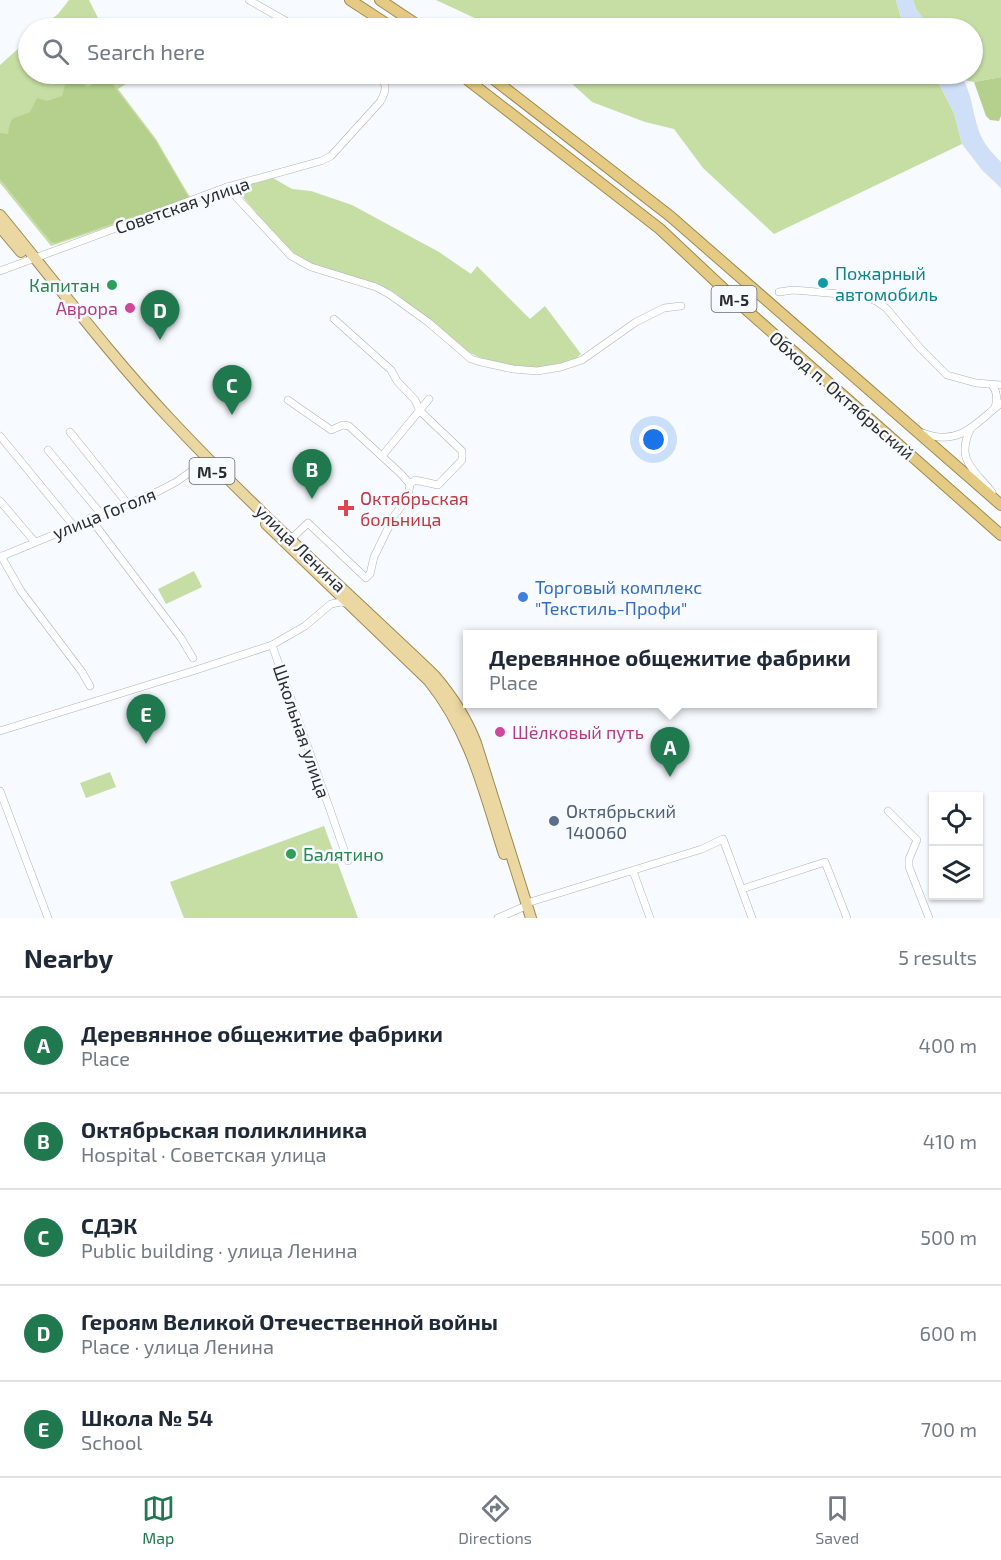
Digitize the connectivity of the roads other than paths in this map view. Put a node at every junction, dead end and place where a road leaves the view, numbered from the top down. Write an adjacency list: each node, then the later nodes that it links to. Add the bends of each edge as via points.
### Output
1 (249, 0): 4 (street)
2 (350, 0): 5 (highway)
3 (380, 0): 6 (highway)
4 (280, 18)
5 (378, 18)
6 (408, 18)
7 (386, 84): 10 (street, Советская улица, via 380,102 331,156)
8 (473, 84): 37 (highway, Обход п. Октябрьский / М-5, via 660,229)
9 (500, 84): 24 (highway, Обход п. Октябрьский / М-5, via 670,216)
10 (227, 187): 13 (street, Советская улица); 16 (street, via 291,256 311,267 389,294 471,359 481,362 537,371 561,367 582,360 636,322 664,308)
11 (0, 215): 13 (main road, улица Ленина / М-5)
12 (0, 227): 13 (main road, улица Ленина / М-5)
13 (31, 259): 14 (street, Советская улица); 29 (main road, улица Ленина / М-5, via 132,387); 38 (main road, улица Ленина / М-5, via 169,418)
14 (0, 271)
15 (779, 292): 18 (street, via 862,296 876,301 947,375)
16 (681, 306)
17 (334, 319): 22 (street, via 391,370)
18 (998, 386): 21 (street)
19 (429, 399): 22 (street)
20 (288, 400): 28 (street, via 331,430 350,426)
21 (998, 405): 23 (street)
22 (420, 411): 28 (street); 30 (street, via 463,456 438,485 415,480)
23 (971, 428): 24 (street, via 950,438); 33 (street, via 963,452 968,464)
24 (912, 429): 33 (highway, Обход п. Октябрьский / М-5)
25 (70, 432): 32 (street)
26 (0, 436): 36 (street)
27 (48, 450): 34 (street)
28 (382, 456): 30 (street)
29 (203, 463): 32 (street, улица Гоголя, via 176,482); 41 (main road, улица Ленина / М-5)
30 (410, 484): 38 (street, via 408,497 394,516 366,578 308,523)
31 (0, 501): 39 (street)
32 (127, 503): 34 (street, улица Гоголя)
33 (1001, 504)
34 (101, 514): 35 (street, улица Гоголя)
35 (90, 518): 36 (street, улица Гоголя); 45 (street)
36 (72, 525): 39 (street, улица Гоголя)
37 (1001, 535)
38 (291, 539): 53 (main road, улица Ленина / М-5, via 434,675 459,707 476,743)
39 (34, 542): 40 (street, улица Гоголя)
40 (1, 557): 46 (street)
41 (330, 586): 42 (main road, улица Ленина / М-5); 43 (street)
42 (348, 604): 43 (street, via 336,602); 53 (main road, улица Ленина / М-5, via 429,681 451,711 471,753)
43 (328, 606): 44 (street, Школьная улица, via 305,626)
44 (272, 645): 47 (street, Школьная улица); 50 (street, Школьная улица)
45 (193, 658)
46 (90, 686)
47 (0, 730)
48 (0, 791): 54 (street)
49 (888, 811): 60 (street, via 917,840 909,867)
50 (348, 861)
51 (633, 871): 52 (street, via 723,839); 53 (street); 57 (street)
52 (742, 889): 58 (street); 59 (street, via 825,862)
53 (524, 910): 55 (street); 56 (main road, улица Ленина / М-5)
54 (48, 918)
55 (498, 918)
56 (531, 918)
57 (650, 918)
58 (752, 918)
59 (847, 918)
60 (929, 918)

